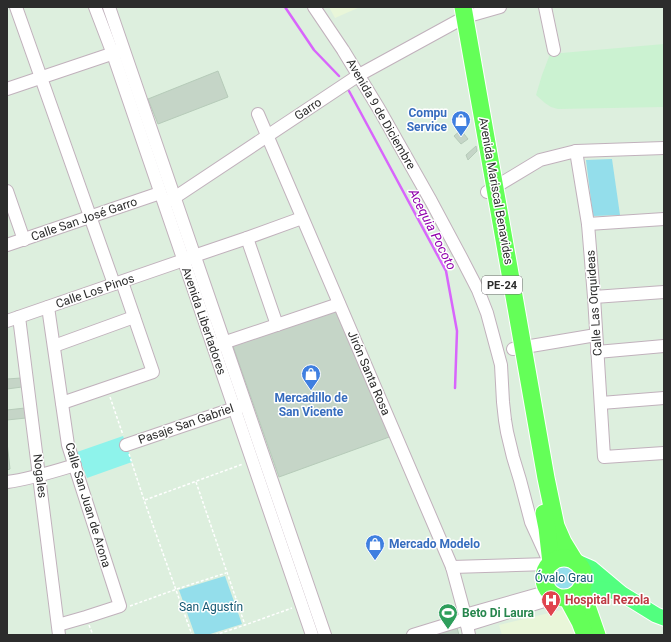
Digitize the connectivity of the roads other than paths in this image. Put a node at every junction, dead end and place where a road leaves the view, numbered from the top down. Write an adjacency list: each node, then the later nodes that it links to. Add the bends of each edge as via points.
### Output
1 (16, 7): 11 (street)
2 (95, 7): 9 (street, Avenida Libertadores)
3 (109, 7): 9 (street, Avenida Libertadores)
4 (314, 7): 10 (street, Avenida 9 de Diciembre)
5 (500, 7): 7 (street, Garro)
6 (546, 7): 8 (street)
7 (459, 13): 10 (street, Garro); 17 (highway, Avenida Mariscal Benavides / PE-24)
8 (554, 50)
9 (118, 52): 11 (street); 19 (street, Avenida Libertadores)
10 (359, 75): 14 (street, Garro); 53 (street, Avenida 9 de Diciembre, via 435,207 478,290 501,365 503,402 513,456 531,522)
11 (41, 78): 12 (street); 20 (street)
12 (7, 89)
13 (258, 114): 14 (street, Jirón Santa Rosa)
14 (267, 137): 19 (street, Garro); 21 (street, Jirón Santa Rosa)
15 (664, 148): 16 (street)
16 (576, 151): 17 (street, via 540,160); 23 (street, Calle Las Orquideas)
17 (491, 189): 41 (highway, Avenida Mariscal Benavides / PE-24)
18 (7, 191): 25 (street)
19 (166, 198): 20 (street, Calle San José Garro); 27 (street, Avenida Libertadores)
20 (90, 217): 25 (street, Calle San José Garro); 28 (street)
21 (302, 218): 24 (street, Calle Los Pinos); 31 (street, Jirón Santa Rosa)
22 (664, 219): 23 (street)
23 (588, 224): 30 (street, Calle Las Orquideas)
24 (247, 238): 27 (street, Calle Los Pinos); 36 (street)
25 (24, 240): 26 (street, Calle San José Garro)
26 (7, 245)
27 (189, 258): 28 (street, Calle Los Pinos); 38 (street, Avenida Libertadores)
28 (118, 283): 32 (street, Calle Los Pinos); 34 (street)
29 (664, 292): 30 (street)
30 (594, 297): 37 (street, Calle Las Orquideas)
31 (339, 304): 36 (street); 54 (street, Jirón Santa Rosa)
32 (48, 307): 33 (street, Calle Los Pinos); 39 (street, Calle San Juan de Arona)
33 (19, 317): 35 (street, Calle Los Pinos); 50 (street, Nogales)
34 (134, 318): 39 (street); 44 (street, via 153,372)
35 (7, 321)
36 (277, 325): 38 (street)
37 (596, 335): 41 (street); 42 (street, Calle Las Orquideas)
38 (219, 345): 46 (street, Avenida Libertadores)
39 (54, 346): 44 (street, Calle San Juan de Arona)
40 (664, 346): 42 (street)
41 (518, 348): 52 (highway, Avenida Mariscal Benavides / PE-24, via 556,526); 53 (highway, Avenida Mariscal Benavides / PE-24, via 546,522)
42 (598, 352): 45 (street, Calle Las Orquideas)
43 (664, 398): 45 (street)
44 (62, 403): 49 (street, Calle San Juan de Arona, via 68,445)
45 (601, 403): 48 (street, Calle Las Orquideas, via 604,457)
46 (240, 406): 47 (street, Pasaje San Gabriel); 61 (street, Avenida Libertadores, via 252,461); 62 (street, Avenida Libertadores)
47 (126, 445)
48 (664, 453)
49 (75, 465): 50 (street); 60 (street, Calle San Juan de Arona, via 120,606 86,617)
50 (40, 476): 51 (street); 60 (street, Nogales)
51 (7, 482)
52 (574, 561): 53 (highway, via 569,558 558,558); 55 (highway, via 583,573); 56 (main road, via 591,568)
53 (550, 563): 54 (street); 57 (highway, via 544,581)
54 (452, 568): 59 (street, Jirón Santa Rosa)
55 (581, 588): 56 (main road, via 595,587); 57 (highway, via 572,596); 65 (highway)
56 (622, 594): 58 (main road)
57 (557, 595): 59 (street); 64 (highway, via 577,616)
58 (664, 618)
59 (466, 624): 63 (street)
60 (59, 630)
61 (312, 635)
62 (325, 635)
63 (413, 635)
64 (585, 635)
65 (597, 635)

